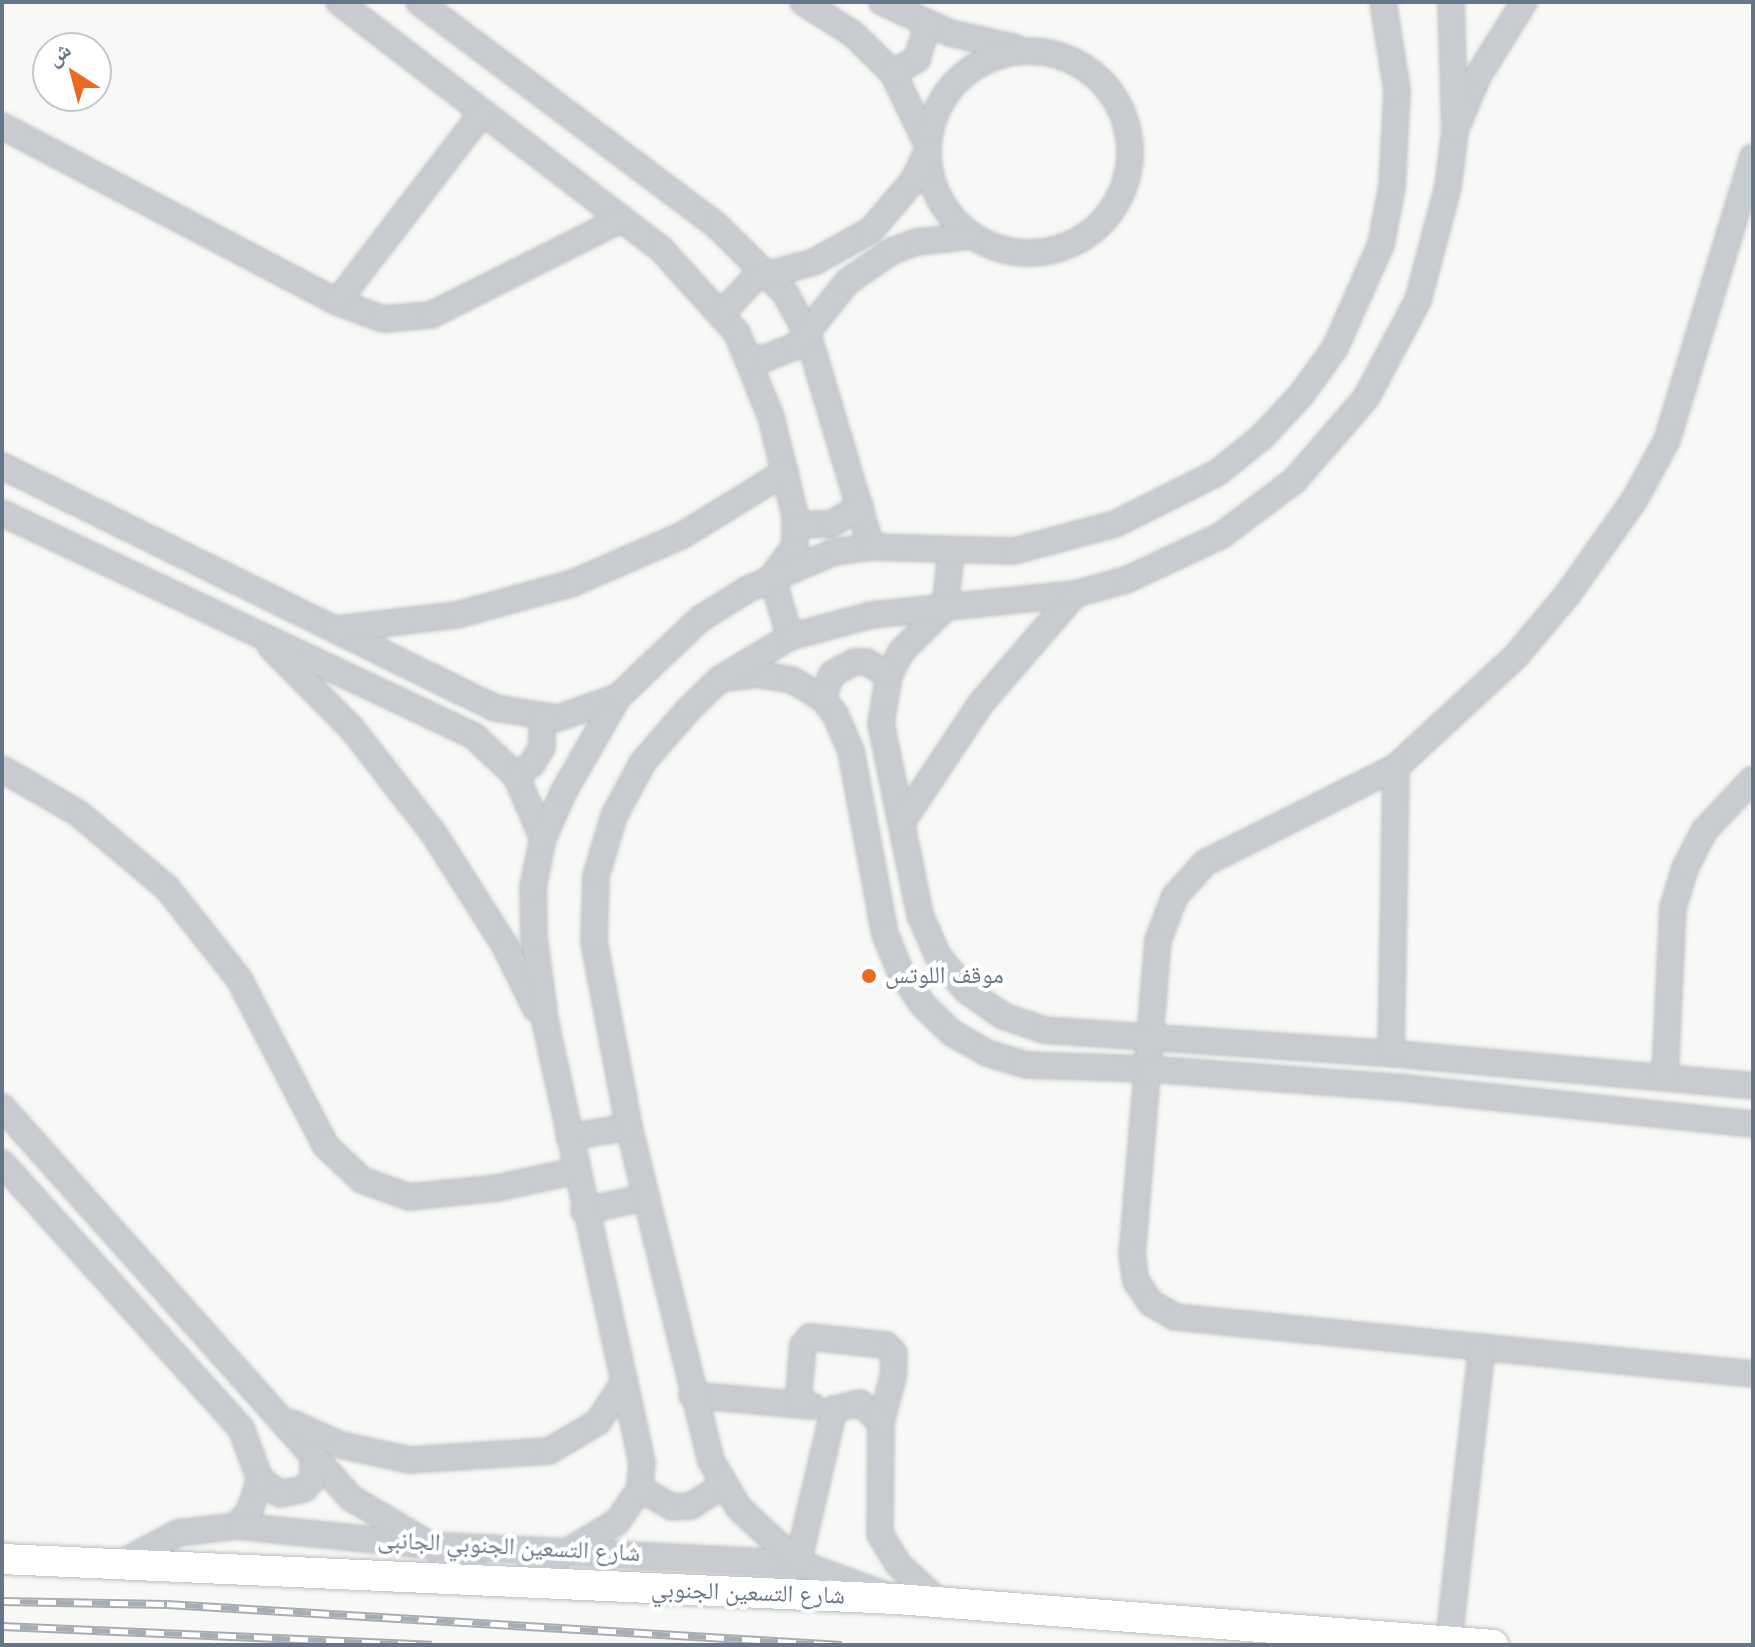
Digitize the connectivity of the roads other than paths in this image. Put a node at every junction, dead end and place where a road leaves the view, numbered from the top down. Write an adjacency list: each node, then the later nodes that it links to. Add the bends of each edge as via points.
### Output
1 (339, 2): 11 (street)
2 (419, 2): 18 (street, via 716,225)
3 (803, 2): 10 (street, via 853,34)
4 (882, 2): 8 (street)
5 (1383, 2): 29 (street, via 1397,90 1392,187 1381,244 1348,323 1301,395 1217,473 1168,502 1115,524 1014,551)
6 (1451, 2): 13 (street)
7 (1524, 2): 13 (street, via 1478,76)
8 (928, 24): 9 (street); 10 (street, via 917,59)
9 (1034, 51): 14 (street, via 984,61 962,76 939,107); 17 (street, via 1081,65 1117,101 1127,126 1126,180 1098,226 1062,247 1022,253)
10 (893, 73): 14 (street)
11 (482, 113): 16 (street); 19 (street)
12 (2, 126): 19 (street)
13 (1455, 131): 31 (street, via 1448,187 1418,300 1395,351 1333,442 1294,481 1222,535 1151,570)
14 (927, 148): 17 (street, via 939,199); 18 (street, via 913,181 871,230 814,262)
15 (1753, 157): 41 (street, via 1681,406 1635,499 1516,656)
16 (622, 219): 19 (street, via 431,315 383,319); 20 (street, via 660,248)
17 (971, 236): 21 (street, via 917,242 868,265 829,302)
18 (766, 273): 20 (street, via 736,293); 21 (street, via 785,293)
19 (337, 302)
20 (722, 313): 22 (street)
21 (808, 335): 22 (street, via 782,354); 25 (street)
22 (749, 358): 24 (street)
23 (2, 466): 33 (street)
24 (785, 472): 27 (street); 33 (street, via 683,535 573,583 457,615)
25 (860, 507): 27 (street, via 831,524); 28 (street)
26 (2, 513): 34 (street)
27 (797, 525): 30 (street, via 791,556)
28 (871, 547): 29 (street); 30 (street, via 834,552)
29 (951, 553): 32 (street)
30 (772, 577): 35 (street); 38 (street, via 700,619)
31 (1075, 594): 32 (street); 45 (street, via 981,703)
32 (945, 608): 35 (street, via 871,615); 36 (street, via 910,642)
33 (337, 629): 40 (street, via 495,708)
34 (255, 631): 43 (street, via 474,736); 47 (street, via 353,730 434,834 505,946)
35 (790, 637): 37 (street)
36 (889, 676): 39 (street, via 867,662 854,662 832,674); 45 (street, via 881,723)
37 (720, 679): 39 (street, via 757,674 792,680); 57 (street, via 643,762 614,816 596,876 594,941)
38 (618, 697): 40 (street, via 589,711); 46 (street)
39 (822, 698): 50 (street, via 851,751 885,934 900,971 923,1005 976,1046 1026,1065)
40 (542, 718): 43 (street, via 542,747)
41 (1396, 767): 48 (street, via 1206,862 1189,877 1158,940); 49 (street)
42 (2, 769): 60 (street, via 78,813 167,888 239,979 326,1146 362,1180 409,1197 497,1188)
43 (516, 776): 46 (street)
44 (1753, 779): 51 (street, via 1704,831 1681,881 1673,908)
45 (902, 822): 48 (street, via 920,915 938,956 966,990 1003,1016 1044,1030)
46 (543, 838): 47 (street, via 533,887)
47 (546, 1027): 58 (street)
48 (1149, 1035): 49 (street); 50 (street)
49 (1391, 1054): 51 (street); 52 (street, via 1365,1072); 54 (street, via 1417,1072)
50 (1148, 1069): 52 (street); 63 (street, via 1132,1254 1136,1281 1151,1303 1175,1317)
51 (1665, 1076): 53 (street)
52 (1372, 1086): 54 (street)
53 (1753, 1086)
54 (1404, 1088): 56 (street)
55 (2, 1107): 69 (street)
56 (1753, 1124)
57 (629, 1127): 58 (street); 61 (street)
58 (569, 1137): 60 (street)
59 (2, 1163): 72 (street, via 232,1415 252,1450)
60 (575, 1171): 62 (street)
61 (646, 1197): 62 (street); 66 (street)
62 (584, 1211): 65 (street)
63 (1482, 1347): 64 (street); 84 (street)
64 (1753, 1374)
65 (624, 1382): 69 (street, via 587,1431 562,1446 534,1453 433,1461 386,1457 341,1445); 74 (street, via 642,1462)
66 (692, 1395): 67 (street); 73 (street, via 702,1437)
67 (798, 1404): 68 (street); 70 (street, via 803,1345 810,1337 886,1345 894,1353 893,1377)
68 (834, 1409): 70 (street, via 860,1403); 80 (street)
69 (278, 1414): 71 (street)
70 (881, 1422): 83 (street, via 880,1534 898,1564)
71 (313, 1454): 72 (street, via 313,1479 304,1489 280,1494); 76 (street, via 351,1498)
72 (260, 1479): 75 (street, via 250,1510)
73 (723, 1485): 74 (street, via 691,1506 672,1507); 80 (street, via 755,1526)
74 (640, 1489): 77 (street, via 617,1522)
75 (237, 1526): 76 (street, شارع التسعين الجنوبي الجانبى); 79 (street, شارع التسعين الجنوبي الجانبى, via 178,1533)
76 (425, 1545): 77 (street, شارع التسعين الجنوبي الجانبى); 81 (street)
77 (573, 1552): 80 (street, شارع التسعين الجنوبي الجانبى); 81 (street)
78 (2, 1559): 79 (main road, شارع التسعين الجنوبي)
79 (123, 1562): 81 (main road, شارع التسعين الجنوبي)
80 (798, 1563): 82 (street, شارع التسعين الجنوبي الجانبى)
81 (504, 1583): 82 (main road, شارع التسعين الجنوبي)
82 (897, 1599): 83 (main road, شارع التسعين الجنوبي)
83 (940, 1603): 84 (main road, شارع التسعين الجنوبي)
84 (1449, 1640): 85 (main road, شارع التسعين الجنوبي)
85 (1493, 1645)

